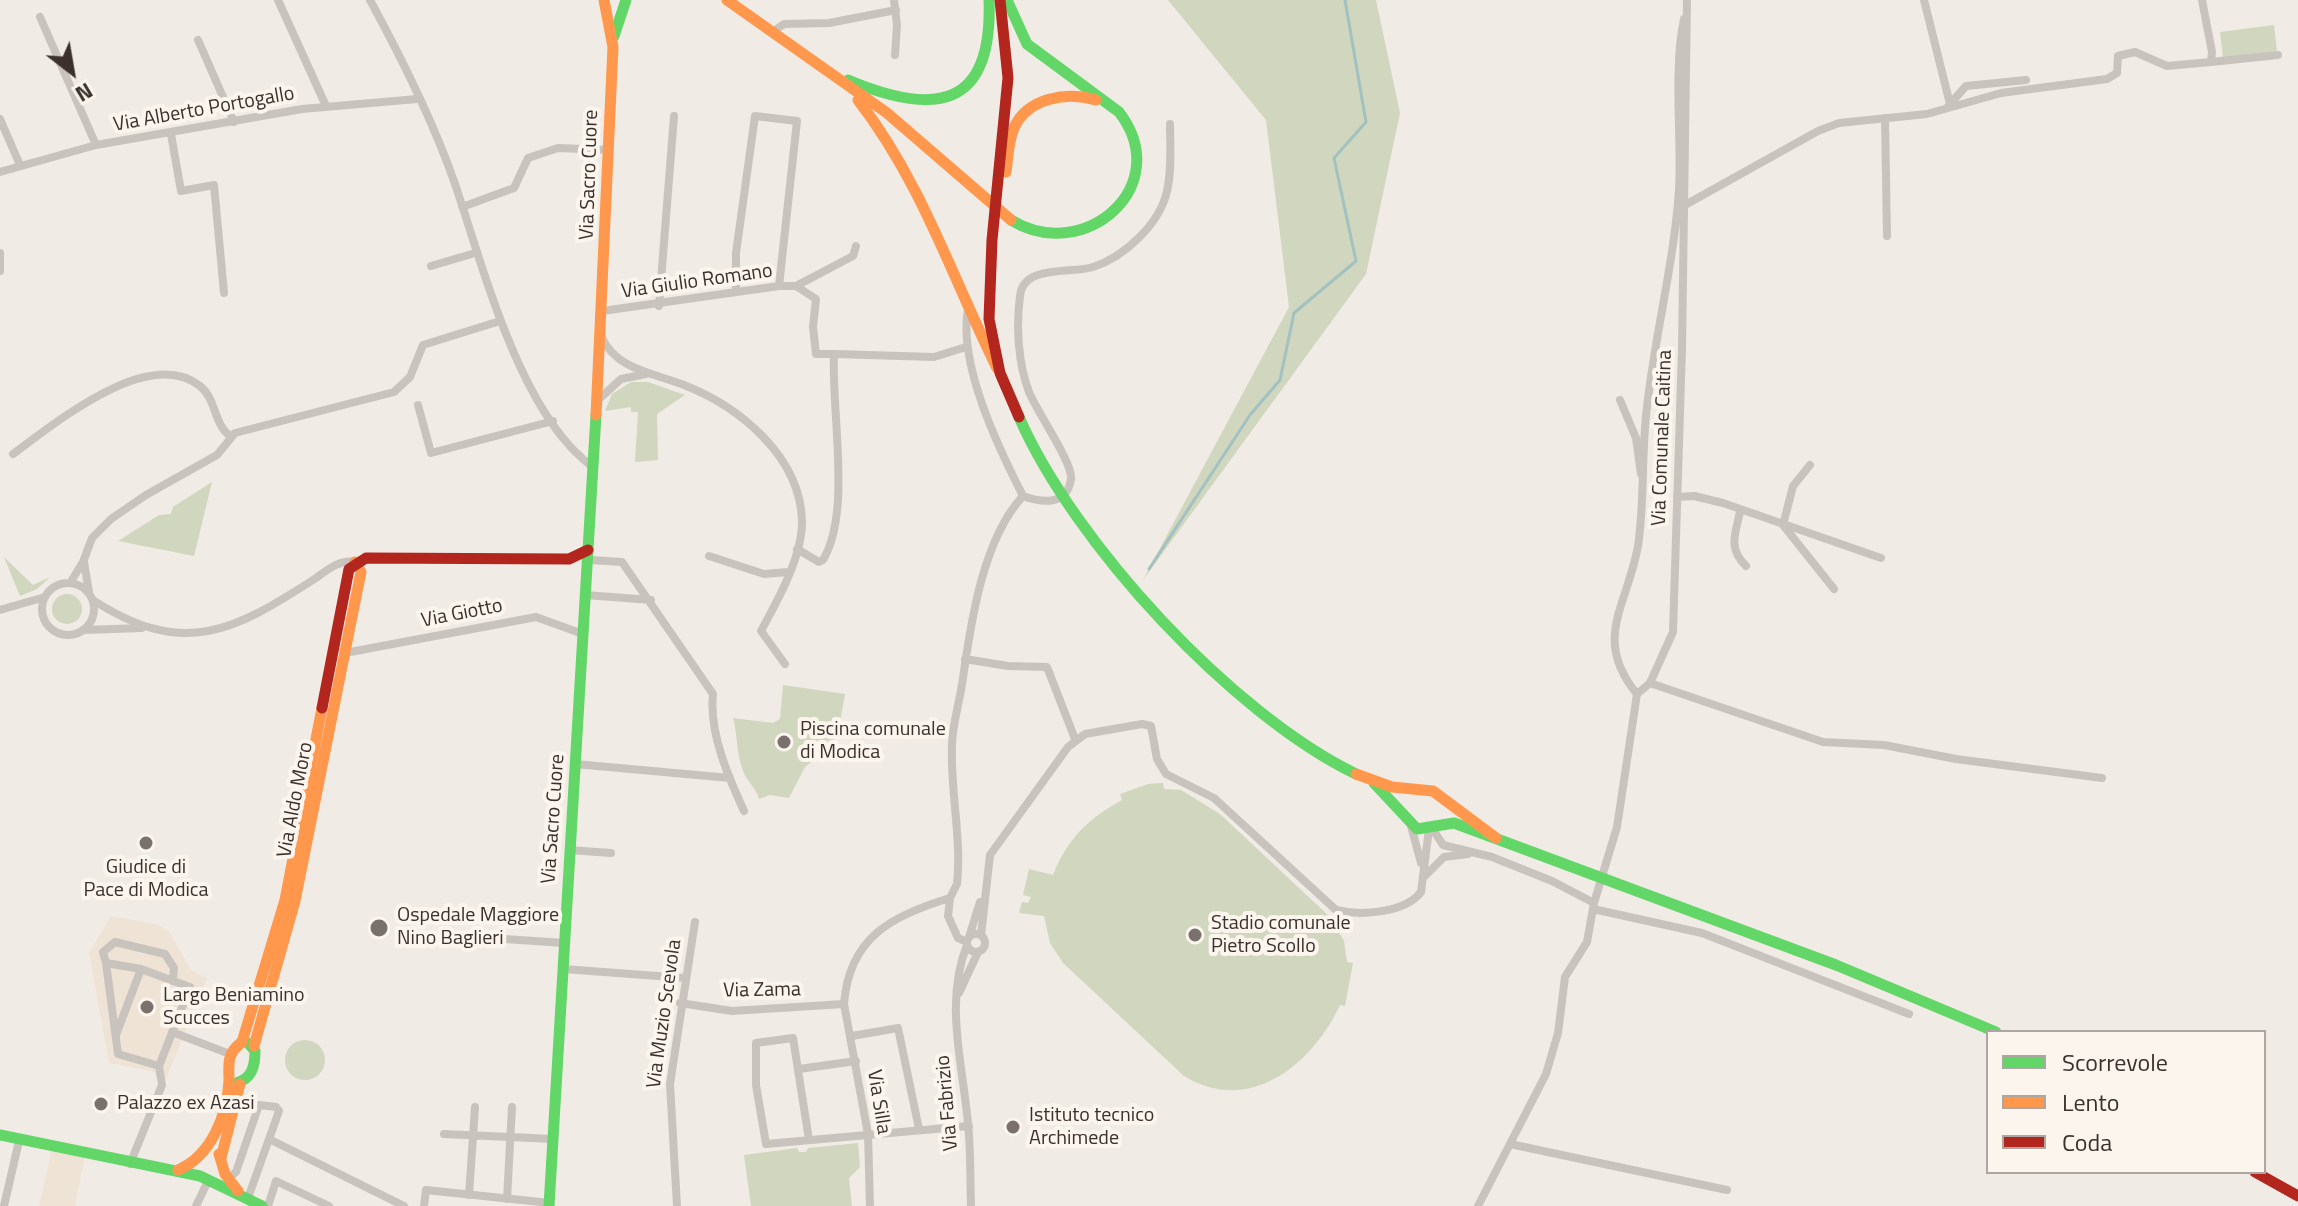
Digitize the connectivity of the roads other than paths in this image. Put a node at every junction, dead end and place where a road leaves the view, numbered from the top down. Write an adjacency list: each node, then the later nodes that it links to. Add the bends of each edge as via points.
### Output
1 (278, 0): 25 (street)
2 (370, 0): 24 (street)
3 (604, 0): 17 (main road)
4 (626, 0): 17 (main road)
5 (727, 0): 15 (main road)
6 (989, 0): 21 (main road, via 986,54 976,74 954,95 905,102)
7 (1000, 0): 44 (main road, via 1006,31 1005,97)
8 (1007, 0): 27 (main road, via 1022,38 1036,54)
9 (1687, 0): 13 (street, Via Comunale Caitina)
10 (1924, 0): 26 (street)
11 (2202, 0): 20 (street)
12 (895, 5): 15 (street, via 829,23 784,24); 18 (street)
13 (1686, 11): 38 (street, Via Comunale Caitina); 42 (street)
14 (40, 17): 34 (street)
15 (774, 31): 21 (main road)
16 (198, 40): 31 (street)
17 (613, 40): 35 (main road, Via Sacro Cuore)
18 (895, 55)
19 (2278, 55): 20 (street)
20 (2211, 62): 26 (street, via 2167,66 2135,52 2118,56 2117,73 2107,79 2001,93)
21 (827, 70): 23 (main road)
22 (2026, 80): 26 (street, via 1966,86)
23 (844, 85): 27 (main road, via 937,153 1014,223 1042,233 1085,229 1113,213 1129,193 1139,157 1132,128); 54 (main road, via 874,118 907,173)
24 (417, 99): 25 (street, Via Alberto Portogallo); 39 (street)
25 (326, 106): 31 (street, Via Alberto Portogallo)
26 (1949, 106): 29 (street)
27 (1115, 108): 44 (main road, via 1090,97 1063,96 1019,119)
28 (674, 116): 53 (street)
29 (1885, 118): 38 (street, via 1818,131); 40 (street)
30 (0, 119): 36 (street)
31 (234, 122): 33 (street, Via Alberto Portogallo)
32 (1170, 124): 74 (street, via 1167,193 1157,215 1131,244 1089,269 1036,276 1020,291 1018,326 1028,390 1070,464 1071,479 1056,501)
33 (171, 134): 34 (street, Via Alberto Portogallo); 52 (street, via 181,191 214,185)
34 (96, 145): 36 (street, Via Alberto Portogallo)
35 (609, 150): 39 (street, via 558,148 528,158 514,188); 55 (main road, Via Sacro Cuore)
36 (20, 165): 37 (street, Via Alberto Portogallo)
37 (0, 172)
38 (1685, 205): 41 (street, Via Comunale Caitina)
39 (462, 207): 46 (street)
40 (1887, 236)
41 (1685, 237): 42 (street); 75 (street, Via Comunale Caitina)
42 (1673, 243): 73 (street, via 1647,406)
43 (856, 246): 50 (street, via 853,256)
44 (991, 251): 61 (main road, via 989,320)
45 (0, 253): 48 (street)
46 (475, 253): 47 (street); 56 (street)
47 (431, 266)
48 (0, 271)
49 (779, 286): 50 (street, Via Giulio Romano); 51 (street, Via Giulio Romano); 51 (street, via 797,121 755,116 736,253)
50 (796, 286): 59 (street, Via Giulio Romano, via 816,299 816,354)
51 (736, 292): 53 (street, Via Giulio Romano)
52 (224, 293)
53 (659, 306): 55 (street, Via Giulio Romano)
54 (968, 309): 58 (street); 61 (main road)
55 (602, 311): 57 (main road, Via Sacro Cuore)
56 (500, 321): 68 (street); 69 (street, via 423,345 410,377 394,392)
57 (601, 337): 60 (street); 62 (main road, Via Sacro Cuore)
58 (966, 347): 59 (street, via 934,357); 74 (street, via 1003,456)
59 (834, 354): 78 (street, via 838,472 833,533 819,562)
60 (624, 363): 62 (street); 63 (street)
61 (998, 370): 110 (main road, via 1052,476 1104,550 1194,652 1277,725)
62 (600, 371): 64 (street); 66 (main road, Via Sacro Cuore)
63 (651, 373): 64 (street); 78 (street, via 711,398 774,448 800,503)
64 (621, 379): 66 (street)
65 (1620, 400): 73 (street, via 1636,438)
66 (597, 401): 72 (main road, Via Sacro Cuore)
67 (418, 405): 68 (street, via 431,453)
68 (553, 421): 72 (street, via 578,456)
69 (231, 437): 70 (street, via 218,424 199,385 152,377 100,393); 83 (street, via 217,455 111,519 92,538)
70 (13, 454)
71 (1810, 465): 77 (street, via 1793,486)
72 (593, 467): 79 (main road, Via Sacro Cuore)
73 (1643, 479): 104 (street, via 1637,550 1613,646 1618,668)
74 (1023, 496): 101 (street, via 996,537)
75 (1677, 497): 76 (street, via 1694,496); 103 (street, Via Comunale Caitina, via 1673,632)
76 (1740, 512): 77 (street); 84 (street, via 1733,542 1735,556)
77 (1783, 525): 81 (street); 89 (street)
78 (797, 549): 86 (street)
79 (589, 555): 82 (main road); 87 (main road, Via Sacro Cuore); 93 (street, via 622,562)
80 (709, 556): 86 (street, via 764,574)
81 (1881, 558)
82 (569, 559): 85 (main road, via 366,558); 87 (main road)
83 (83, 562): 88 (street); 92 (street)
84 (1746, 566)
85 (352, 567): 97 (street, via 333,567 251,619 200,633); 100 (main road, Via Aldo Moro, via 361,572); 105 (main road, Via Aldo Moro)
86 (788, 572): 102 (street, via 761,631)
87 (587, 577): 90 (main road, Via Sacro Cuore)
88 (70, 583): 91 (street, via 59,584); 92 (street)
89 (1834, 589)
90 (585, 595): 93 (street); 99 (main road, Via Sacro Cuore)
91 (45, 597): 94 (street); 96 (street)
92 (91, 597): 97 (street, via 112,614); 98 (street, via 93,617)
93 (651, 600): 108 (street, via 713,694 711,712)
94 (16, 606): 95 (street); 96 (street)
95 (0, 610)
96 (42, 612): 98 (street, via 54,631 69,635)
97 (146, 628): 98 (street)
98 (83, 630)
99 (583, 634): 100 (street, Via Giotto, via 536,617); 107 (main road, Via Sacro Cuore)
100 (345, 653): 105 (main road, Via Aldo Moro)
101 (965, 659): 106 (street, via 1047,667); 123 (street, via 952,747 959,867)
102 (785, 664)
103 (1650, 683): 104 (street, Via Comunale Caitina); 109 (street, via 1823,742 1884,745)
104 (1637, 694): 124 (street, via 1617,827)
105 (324, 729): 144 (main road, Via Aldo Moro, via 295,901)
106 (1075, 739): 121 (street, via 1151,726 1157,759 1166,774 1214,798 1336,910 1401,908 1421,892); 122 (street, via 990,855)
107 (575, 764): 108 (street); 118 (main road, Via Sacro Cuore)
108 (730, 778): 113 (street)
109 (2102, 778)
110 (1372, 781): 111 (main road); 114 (main road)
111 (1415, 791): 112 (main road, via 1428,789); 114 (main road)
112 (1439, 796): 116 (main road, via 1444,812); 117 (main road)
113 (744, 811)
114 (1403, 812): 115 (main road)
115 (1410, 824): 116 (main road); 121 (street)
116 (1433, 827): 117 (main road, via 1454,823); 120 (street, via 1443,845); 121 (street)
117 (1496, 838): 140 (main road, via 1849,970)
118 (569, 850): 119 (street); 129 (main road, Via Sacro Cuore)
119 (611, 853)
120 (1485, 855): 121 (street, via 1444,857); 124 (street, via 1552,881)
121 (1423, 875)
122 (984, 894): 126 (street); 128 (street, Via Fabrizio)
123 (950, 898): 128 (street, via 950,925); 138 (street, via 904,912 879,931 854,959)
124 (1593, 906): 139 (street, via 1702,933); 163 (street, via 1587,942 1565,977 1546,1074)
125 (695, 922): 134 (street, Via Muzio Scevola)
126 (981, 935): 128 (street); 130 (street, via 985,944)
127 (475, 937): 129 (street)
128 (967, 941): 130 (street); 136 (street, Via Fabrizio, via 956,976)
129 (564, 943): 133 (main road, Via Sacro Cuore)
130 (978, 952): 136 (street)
131 (106, 963): 132 (street); 135 (street, via 103,952 115,942 165,954 174,968); 142 (street)
132 (141, 969): 135 (street); 142 (street)
133 (563, 969): 134 (street); 160 (main road, Via Sacro Cuore)
134 (685, 978): 137 (street, Via Muzio Scevola)
135 (173, 981): 141 (street, via 190,987)
136 (957, 997): 152 (street, Via Fabrizio)
137 (680, 1003): 138 (street, Via Zama, via 732,1011); 183 (street, Via Muzio Scevola, via 669,1111)
138 (844, 1004): 143 (street, Via Silla)
139 (1909, 1014)
140 (1991, 1030)
141 (172, 1032): 145 (street); 147 (street)
142 (116, 1036): 147 (street, via 118,1054)
143 (852, 1036): 146 (street, Via Silla); 153 (street, via 898,1028)
144 (248, 1044): 145 (main road); 149 (main road, Via Aldo Moro, via 253,1070)
145 (230, 1054): 149 (main road, via 226,1071)
146 (856, 1061): 148 (street); 155 (street, Via Silla)
147 (159, 1066): 166 (street, via 162,1085)
148 (799, 1069): 161 (street); 161 (street, via 793,1038 756,1043 756,1085 766,1144)
149 (235, 1081): 164 (main road); 165 (main road)
150 (475, 1107): 157 (street)
151 (512, 1107): 158 (street)
152 (969, 1126): 153 (street); 185 (street, Via Fabrizio)
153 (919, 1129): 155 (street)
154 (444, 1134): 157 (street)
155 (868, 1134): 161 (street); 184 (street, Via Silla)
156 (0, 1135): 162 (main road)
157 (473, 1135): 158 (street); 172 (street)
158 (510, 1137): 160 (street); 175 (street)
159 (269, 1139): 170 (street, via 279,1111 259,1105 236,1172); 173 (street); 181 (street)
160 (553, 1139): 176 (main road, Via Sacro Cuore)
161 (809, 1140)
162 (19, 1141): 166 (main road); 177 (street)
163 (1510, 1144): 171 (street); 186 (street)
164 (204, 1156): 165 (main road, via 216,1152); 167 (main road); 169 (main road)
165 (221, 1163): 169 (main road); 170 (main road)
166 (130, 1164): 167 (main road)
167 (177, 1170): 169 (main road)
168 (2259, 1174): 174 (main road)
169 (206, 1179): 173 (main road); 178 (street)
170 (228, 1179): 173 (main road)
171 (1727, 1190)
172 (469, 1195): 175 (street); 182 (street, via 426,1190)
173 (246, 1196): 179 (main road)
174 (2298, 1196)
175 (507, 1199): 176 (street)
176 (550, 1205)
177 (4, 1206)
178 (196, 1206)
179 (265, 1206): 180 (street, via 276,1181)
180 (329, 1206)
181 (404, 1206)
182 (424, 1206)
183 (677, 1206)
184 (870, 1206)
185 (971, 1206)
186 (1478, 1206)

